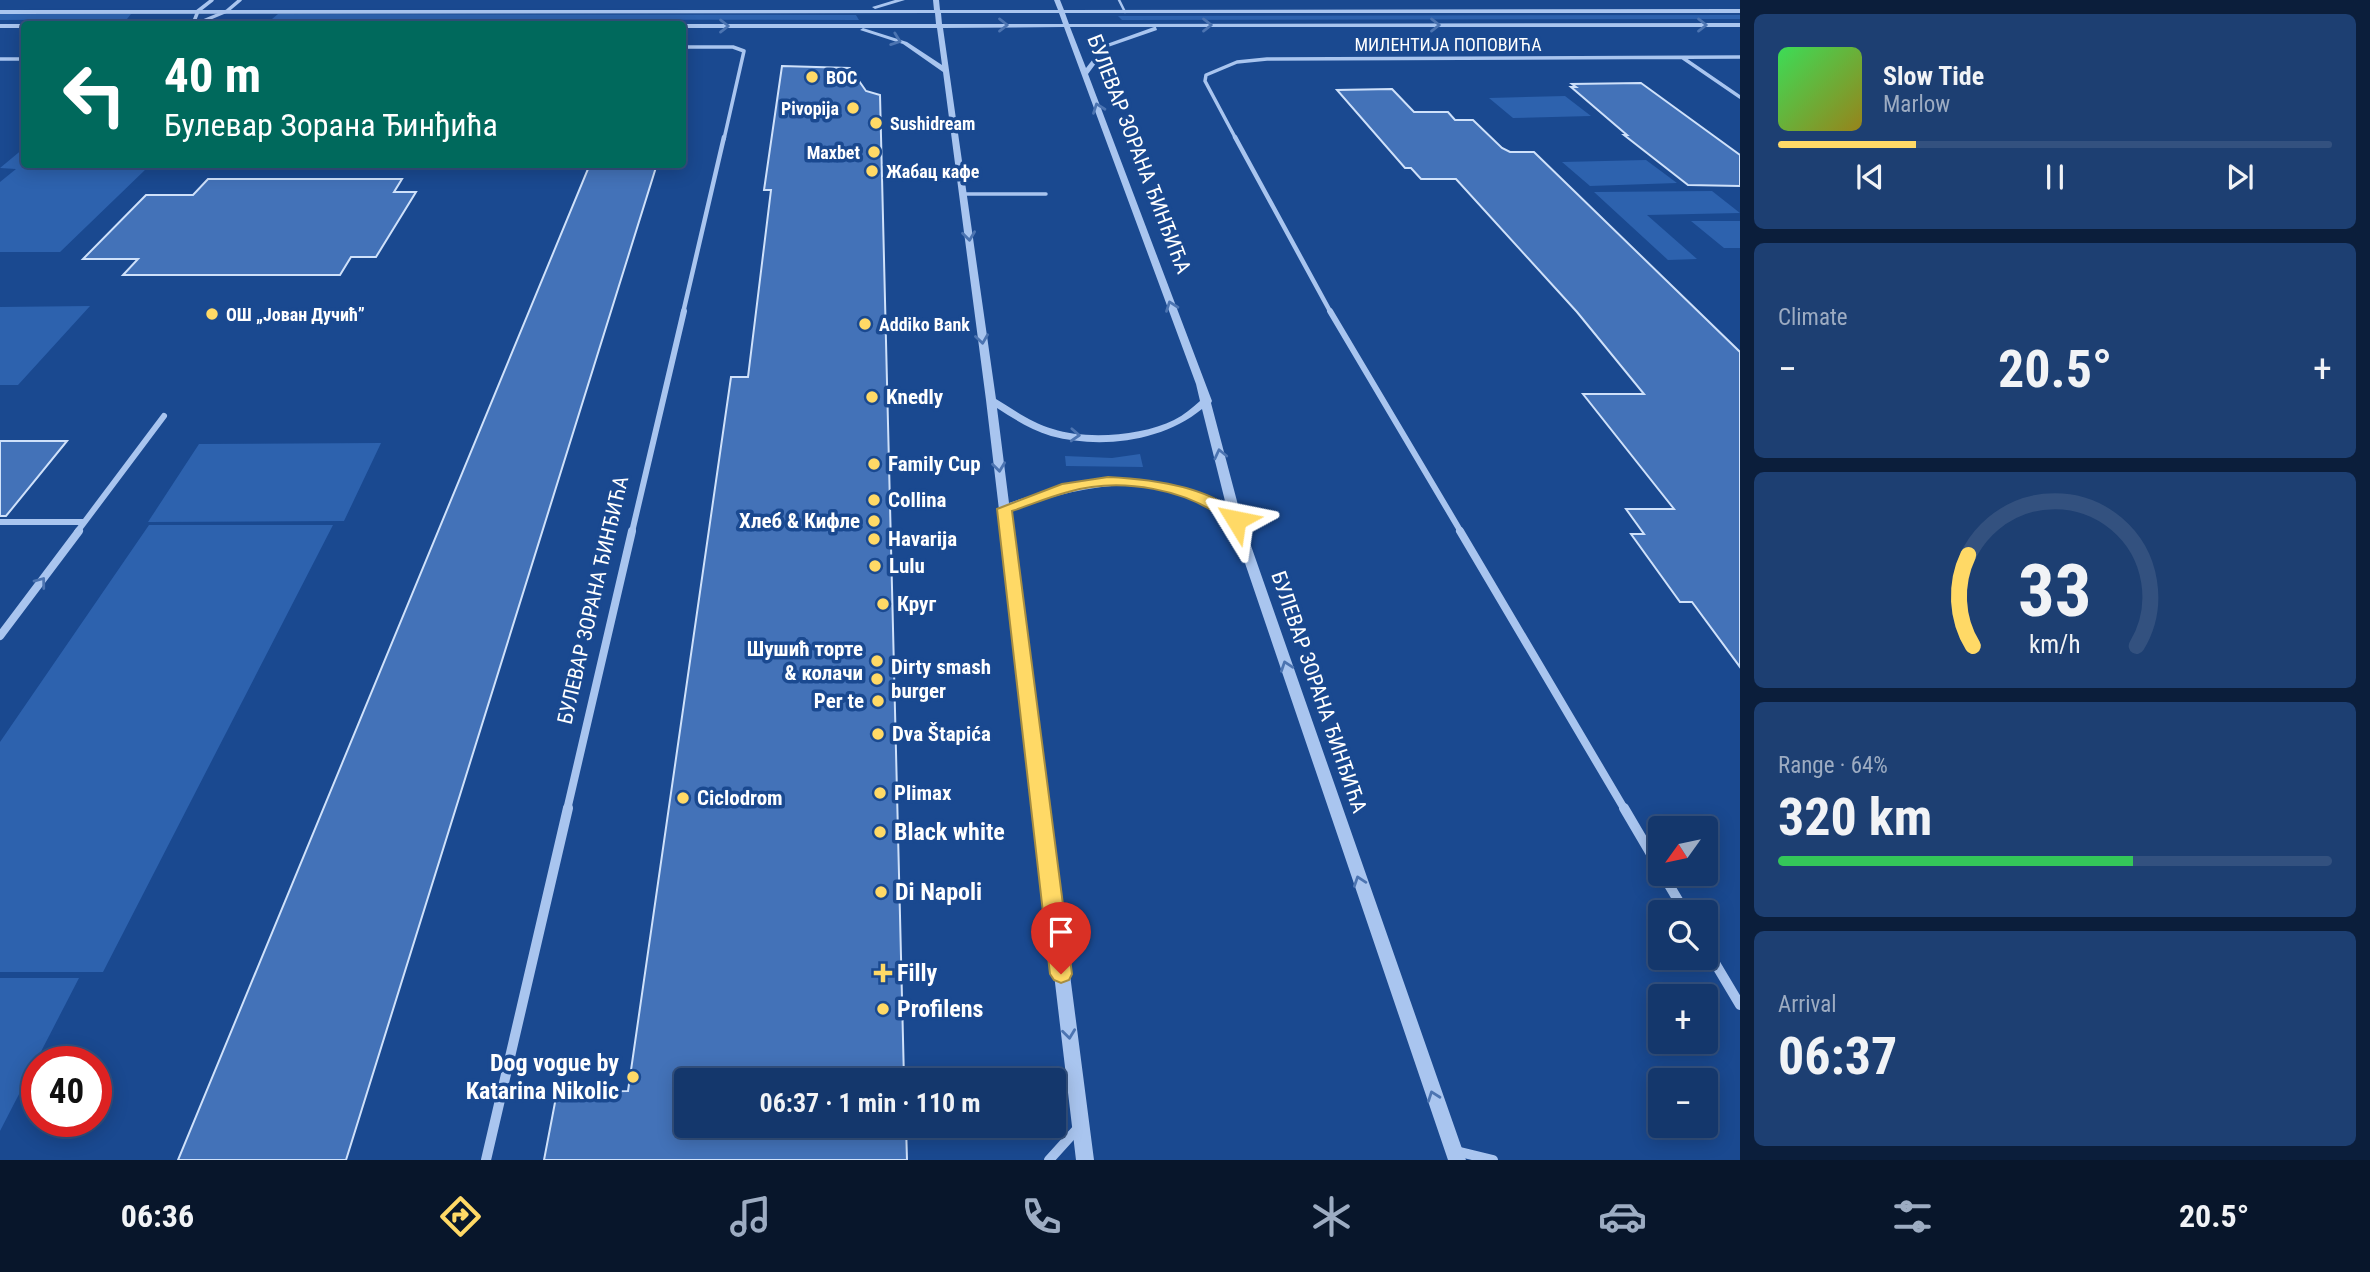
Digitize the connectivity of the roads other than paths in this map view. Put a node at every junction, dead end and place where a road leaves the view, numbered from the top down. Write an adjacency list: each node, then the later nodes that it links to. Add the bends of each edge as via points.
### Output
1 (212, 0): 7 (street)
2 (240, 0): 8 (street, МИЛЕНТИЈА ПОПОВИЋА)
3 (902, 0): 11 (street)
4 (936, 0): 12 (street)
5 (1057, 0): 13 (street, БУЛЕВАР ЗОРАНА ЂИНЂИЋА)
6 (1119, 0): 14 (lane)
7 (198, 11): 8 (street, МИЛЕНТИЈА ПОПОВИЋА); 10 (street, МИЛЕНТИЈА ПОПОВИЋА); 15 (street, МИЛЕНТИЈА ПОПОВИЋА)
8 (226, 11): 11 (street, МИЛЕНТИЈА ПОПОВИЋА); 16 (street, МИЛЕНТИЈА ПОПОВИЋА)
9 (1740, 11): 14 (street, МИЛЕНТИЈА ПОПОВИЋА)
10 (0, 12)
11 (833, 12): 12 (street, МИЛЕНТИЈА ПОПОВИЋА)
12 (938, 12): 13 (street, МИЛЕНТИЈА ПОПОВИЋА); 24 (street)
13 (1061, 12): 14 (street, МИЛЕНТИЈА ПОПОВИЋА); 17 (street, БУЛЕВАР ЗОРАНА ЂИНЂИЋА)
14 (1125, 12)
15 (196, 21)
16 (202, 21)
17 (1066, 25): 18 (street, МИЛЕНТИЈА ПОПОВИЋА); 24 (street, МИЛЕНТИЈА ПОПОВИЋА, one-way to 17); 31 (street, БУЛЕВАР ЗОРАНА ЂИНЂИЋА)
18 (1167, 25): 19 (street, МИЛЕНТИЈА ПОПОВИЋА, one-way to 19); 31 (street, via 1106,46)
19 (1740, 25)
20 (0, 26): 21 (street)
21 (21, 26)
22 (686, 26): 23 (street, МИЛЕНТИЈА ПОПОВИЋА, one-way to 23)
23 (839, 26): 24 (street, МИЛЕНТИЈА ПОПОВИЋА); 30 (street, one-way to 30, via 905,43)
24 (940, 26): 30 (street)
25 (686, 47): 48 (street, БУЛЕВАР ЗОРАНА ЂИНЂИЋА, via 744,51)
26 (1682, 57): 27 (street, МИЛЕНТИЈА ПОПОВИЋА); 32 (street); 43 (street, МИЛЕНТИЈА ПОПОВИЋА, via 1267,59 1216,69 1205,81 1309,275)
27 (1740, 57)
28 (0, 59): 29 (street)
29 (21, 59)
30 (946, 71): 33 (street)
31 (1085, 74): 36 (street, БУЛЕВАР ЗОРАНА ЂИНЂИЋА, one-way to 31)
32 (1740, 97)
33 (963, 194): 34 (lane); 35 (street, one-way to 35)
34 (1046, 194)
35 (991, 400): 36 (street, one-way to 36, via 1056,434 1109,436 1178,423); 38 (street, one-way to 38)
36 (1207, 401): 39 (street, БУЛЕВАР ЗОРАНА ЂИНЂИЋА, one-way to 36)
37 (163, 416): 41 (street)
38 (1004, 509): 39 (street, via 1067,487 1108,482 1153,484 1218,505); 46 (street, one-way to 46)
39 (1236, 520): 47 (street, БУЛЕВАР ЗОРАНА ЂИНЂИЋА, one-way to 39)
40 (1, 522): 41 (street)
41 (83, 522): 42 (street, one-way to 41)
42 (0, 636)
43 (1648, 848)
44 (1718, 968): 45 (street)
45 (1740, 1005)
46 (1081, 1125): 49 (street); 50 (street)
47 (1455, 1155): 51 (street)
48 (486, 1160)
49 (1049, 1160)
50 (1085, 1160)
51 (1493, 1160)

